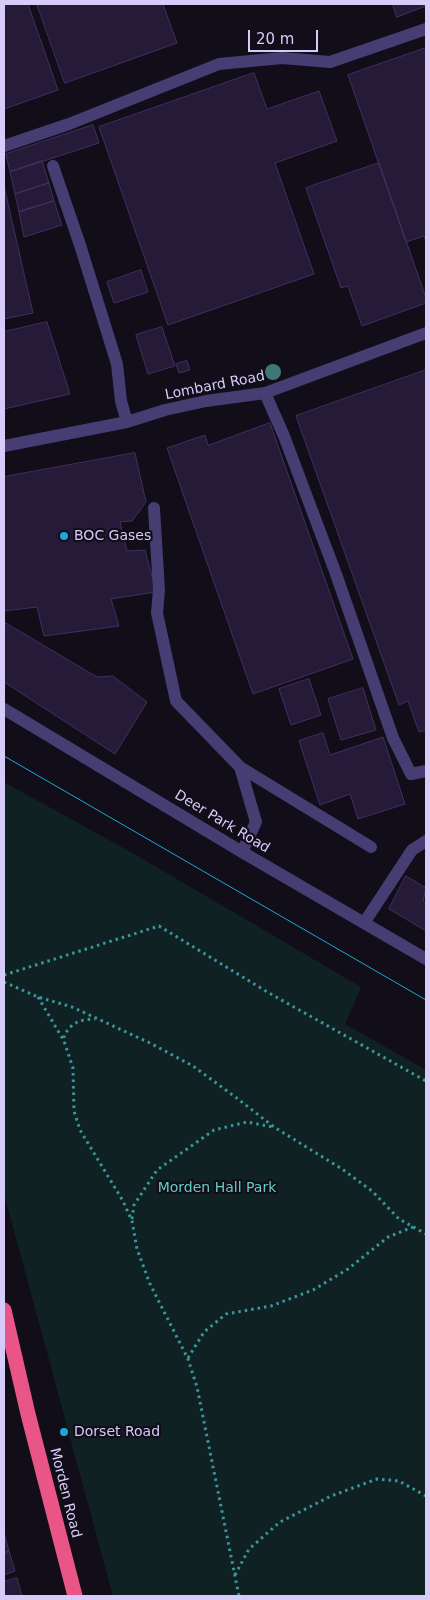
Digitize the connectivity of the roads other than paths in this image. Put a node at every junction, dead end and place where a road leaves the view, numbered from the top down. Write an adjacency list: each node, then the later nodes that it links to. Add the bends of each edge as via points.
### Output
1 (426, 29): 2 (street, via 330,62 282,58 219,64)
2 (4, 146)
3 (53, 166): 6 (street, via 117,364)
4 (425, 337): 5 (street, Lombard Road)
5 (265, 393): 6 (street, Lombard Road, via 206,401); 11 (street, via 336,574 393,738 411,774)
6 (127, 422): 7 (street, Lombard Road)
7 (4, 446)
8 (154, 508): 10 (street, via 159,590 157,613 176,701)
9 (4, 709): 14 (street, Deer Park Road)
10 (240, 767): 13 (street); 14 (street, via 256,822)
11 (426, 771)
12 (426, 841): 15 (street, via 412,850)
13 (371, 846)
14 (242, 852): 15 (street, Deer Park Road)
15 (364, 923): 16 (street, Deer Park Road)
16 (426, 959)
17 (4, 1310): 18 (highway, Morden Road)
18 (75, 1596)

